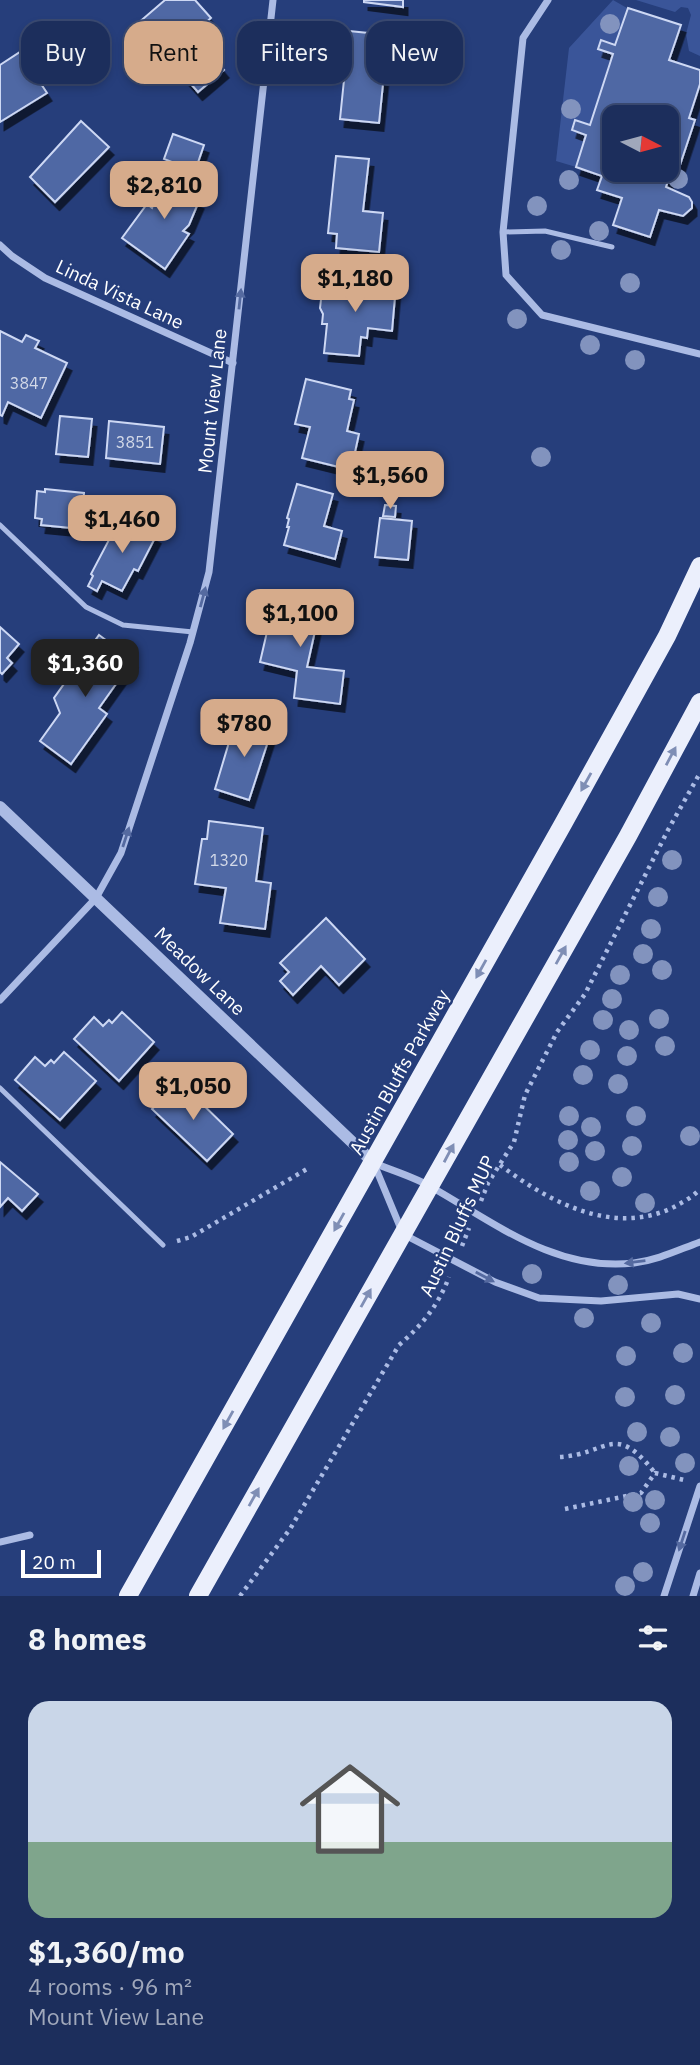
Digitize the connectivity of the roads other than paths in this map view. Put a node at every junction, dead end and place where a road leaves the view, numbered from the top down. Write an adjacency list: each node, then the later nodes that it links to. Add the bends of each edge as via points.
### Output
1 (273, 0): 7 (street, Mount View Lane, one-way to 1)
2 (548, 0): 3 (street, via 523,38)
3 (503, 232): 5 (lane, via 545,231); 6 (street, via 506,275 542,315)
4 (0, 245): 7 (street, Linda Vista Lane, via 46,278)
5 (612, 247)
6 (700, 354)
7 (233, 363): 10 (street, Mount View Lane, one-way to 7, via 209,572)
8 (0, 525): 10 (lane, via 86,607 123,625)
9 (700, 566): 16 (main road, Austin Bluffs Parkway, one-way to 16, via 667,636)
10 (194, 632): 13 (street, Mount View Lane, one-way to 10, via 121,853)
11 (700, 702): 17 (main road, one-way to 11)
12 (0, 807): 13 (street, Meadow Lane)
13 (96, 898): 14 (street, Mount View Lane); 16 (street, Meadow Lane)
14 (0, 1000)
15 (0, 1088): 20 (lane)
16 (373, 1162): 17 (street, Meadow Lane); 18 (street, Meadow Lane); 26 (main road, Austin Bluffs Parkway, one-way to 26)
17 (431, 1186): 18 (main road); 19 (street, Meadow Lane, one-way to 17, via 634,1263 585,1261 548,1252)
18 (403, 1234): 21 (street, one-way to 21, via 495,1282 539,1298 601,1301 678,1294); 27 (main road, one-way to 18)
19 (700, 1242)
20 (163, 1245)
21 (700, 1299)
22 (700, 1486): 28 (street, one-way to 28)
23 (30, 1535): 24 (street)
24 (0, 1542)
25 (700, 1573): 29 (street)
26 (128, 1596)
27 (198, 1596)
28 (664, 1596)
29 (693, 1596)

